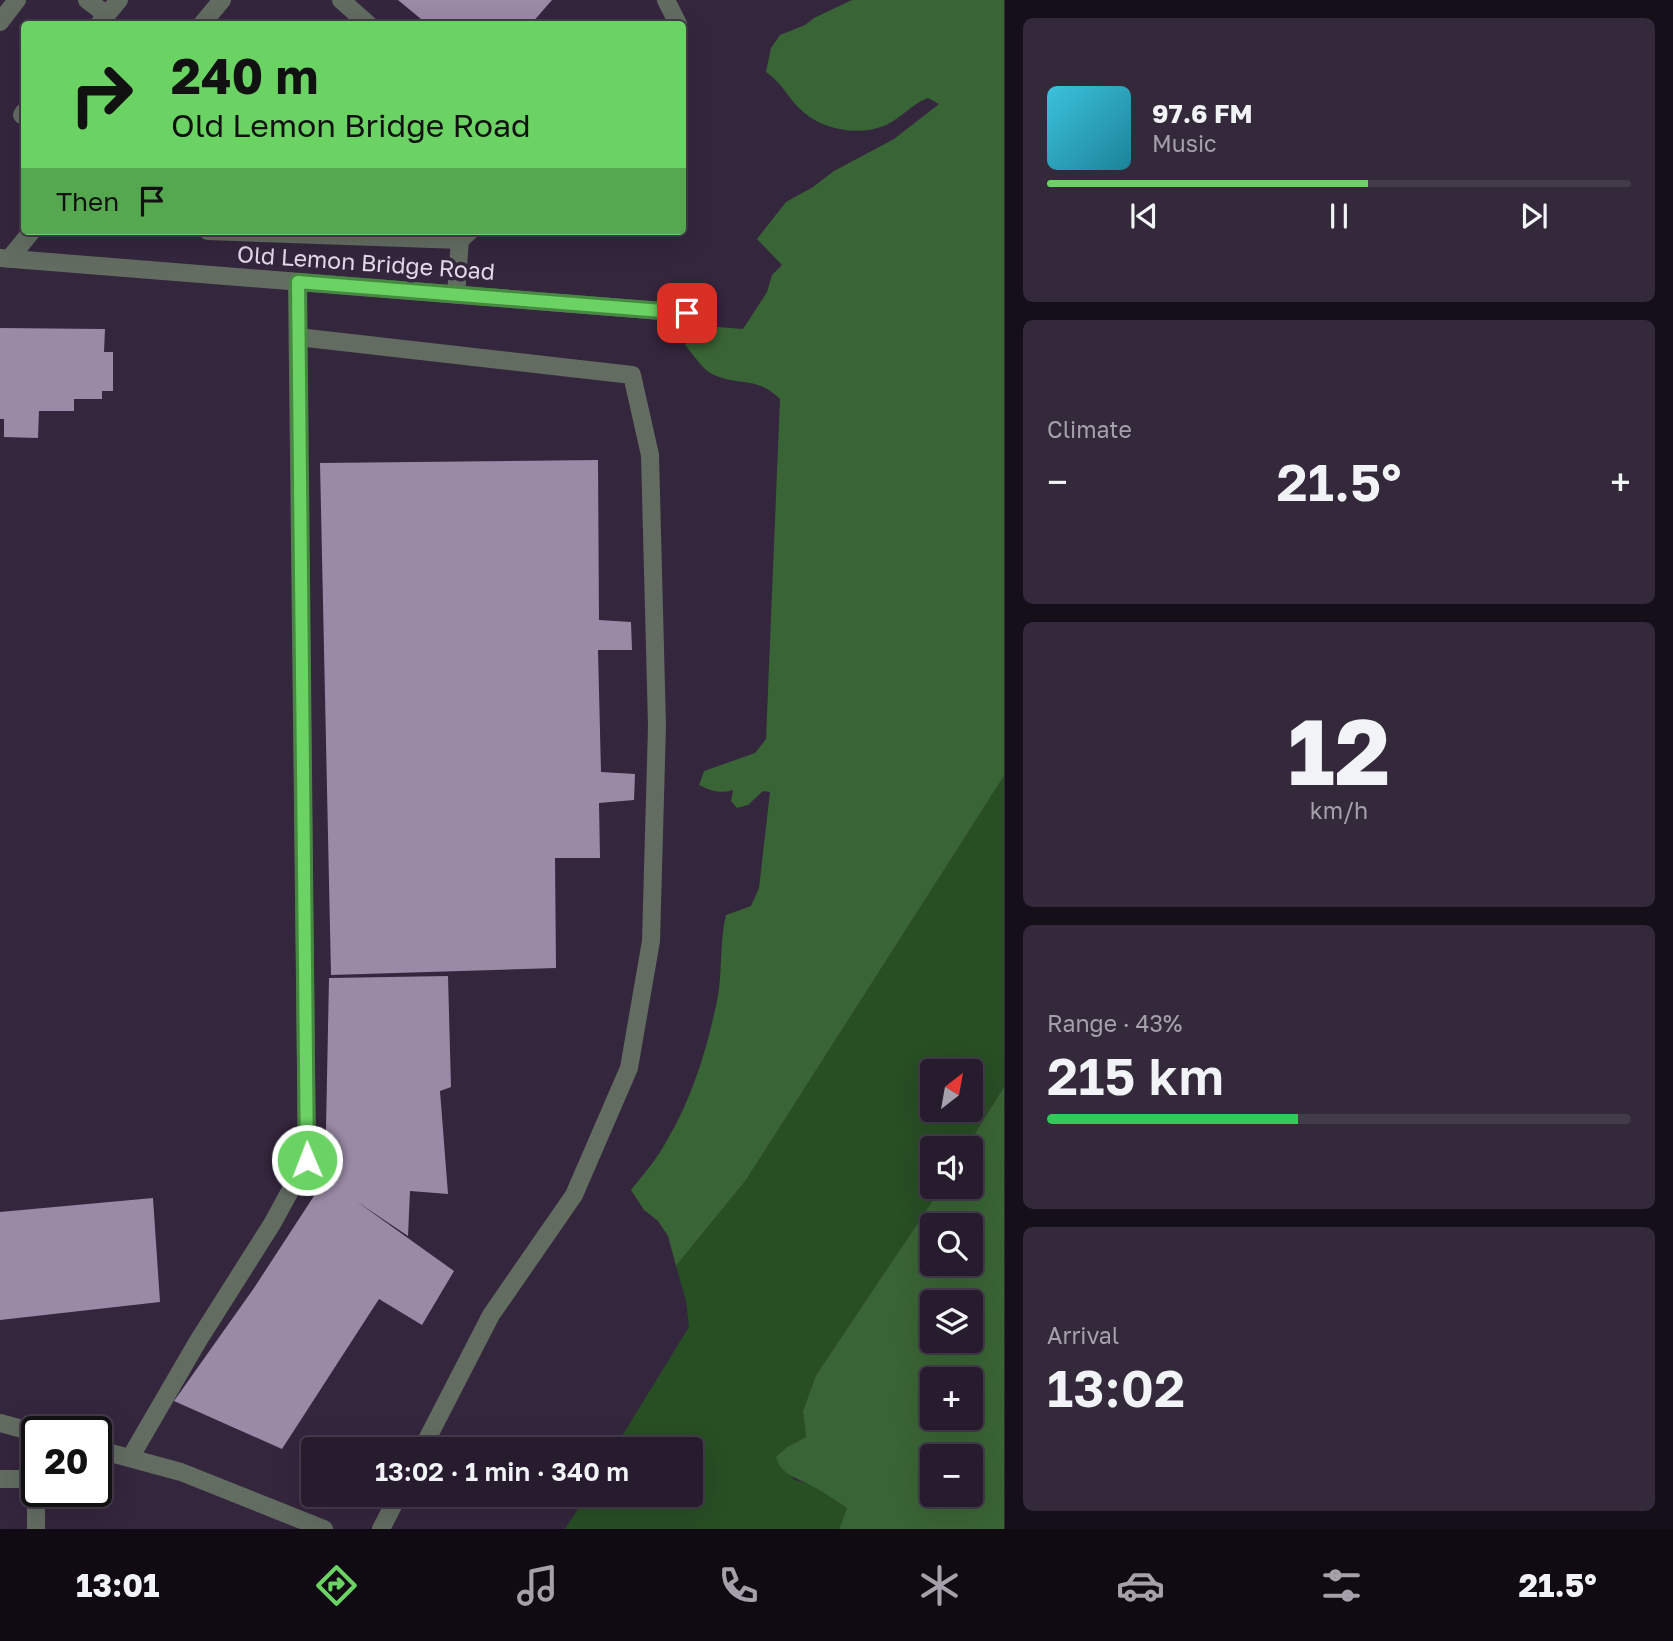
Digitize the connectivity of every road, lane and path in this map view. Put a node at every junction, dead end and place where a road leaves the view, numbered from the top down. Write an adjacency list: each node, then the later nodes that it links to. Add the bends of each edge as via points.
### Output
1 (17, 0): 11 (street)
2 (87, 0): 7 (street)
3 (119, 0): 7 (street)
4 (222, 0): 8 (street)
5 (341, 0): 9 (street)
6 (666, 0): 10 (street)
7 (103, 20)
8 (204, 21)
9 (365, 21)
10 (676, 21)
11 (0, 22)
12 (29, 235): 15 (street)
13 (414, 235): 14 (street)
14 (465, 236): 17 (street)
15 (4, 258): 16 (street, Old Lemon Bridge Road)
16 (298, 282): 17 (street, Old Lemon Bridge Road); 19 (street)
17 (456, 294): 18 (street, Old Lemon Bridge Road)
18 (687, 313)
19 (298, 337): 22 (street, via 632,375 650,455 657,726 651,940 629,1068 574,1195 491,1315); 24 (street, via 307,1160)
20 (0, 1423): 21 (street)
21 (21, 1428)
22 (428, 1437)
23 (112, 1453): 24 (street)
24 (130, 1458): 29 (street, via 181,1472)
25 (0, 1479): 26 (street)
26 (21, 1479)
27 (36, 1507): 30 (street)
28 (392, 1507): 32 (street)
29 (292, 1523): 31 (street)
30 (36, 1529)
31 (324, 1529)
32 (381, 1529)

